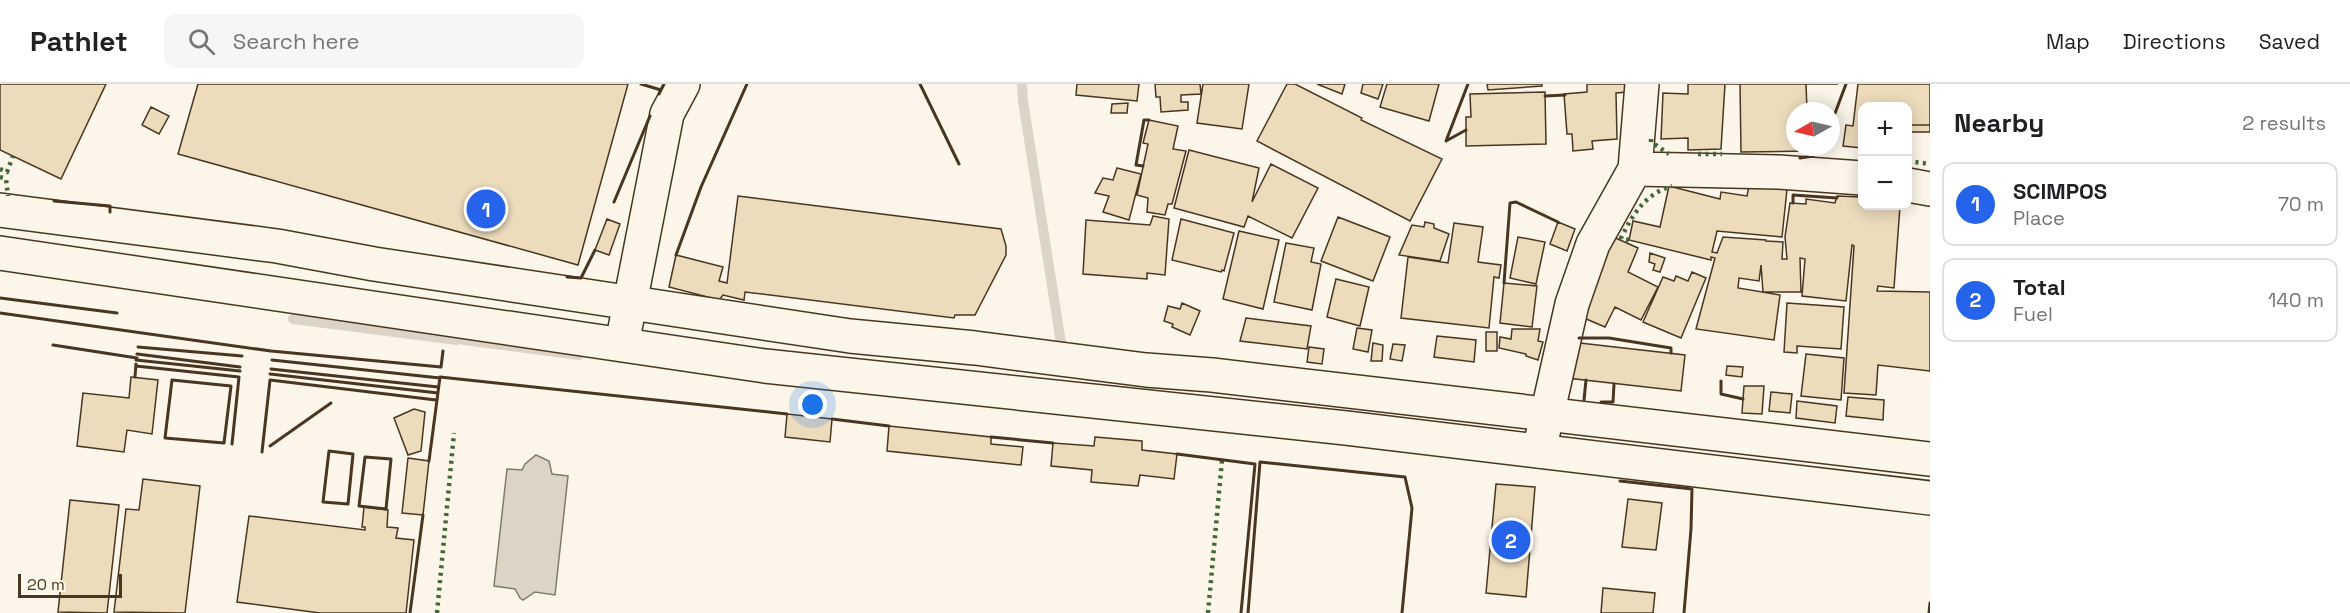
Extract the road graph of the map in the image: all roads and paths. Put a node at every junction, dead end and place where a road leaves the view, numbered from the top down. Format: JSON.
{"nodes":[{"id":1,"x":683,"y":84,"type":"edge"},
{"id":2,"x":1642,"y":84,"type":"edge"},
{"id":3,"x":1635,"y":169,"type":"junction"},
{"id":4,"x":1858,"y":178,"type":"edge"},
{"id":5,"x":1912,"y":186,"type":"edge"},
{"id":6,"x":1930,"y":189,"type":"edge"},
{"id":7,"x":0,"y":210,"type":"edge"},
{"id":8,"x":277,"y":246,"type":"junction"},
{"id":9,"x":0,"y":253,"type":"edge"},
{"id":10,"x":272,"y":294,"type":"junction"},
{"id":11,"x":631,"y":303,"type":"junction"},
{"id":12,"x":850,"y":336,"type":"junction"},
{"id":13,"x":622,"y":344,"type":"junction"},
{"id":14,"x":1146,"y":370,"type":"junction"},
{"id":15,"x":844,"y":374,"type":"junction"},
{"id":16,"x":1144,"y":406,"type":"junction"},
{"id":17,"x":1546,"y":415,"type":"junction"},
{"id":18,"x":1539,"y":451,"type":"junction"},
{"id":19,"x":1930,"y":459,"type":"edge"},
{"id":20,"x":1930,"y":498,"type":"edge"}],
"edges":[{"from":1,"to":11,"type":"main road"},
{"from":2,"to":3,"type":"main road"},
{"from":3,"to":4,"type":"main road"},
{"from":3,"to":17,"type":"main road"},
{"from":5,"to":6,"type":"main road"},
{"from":7,"to":8,"type":"main road"},
{"from":8,"to":10,"type":"main road"},
{"from":8,"to":11,"type":"main road"},
{"from":9,"to":10,"type":"main road"},
{"from":10,"to":13,"type":"main road"},
{"from":11,"to":12,"type":"main road"},
{"from":11,"to":13,"type":"main road"},
{"from":12,"to":14,"type":"main road"},
{"from":12,"to":15,"type":"main road"},
{"from":13,"to":15,"type":"main road"},
{"from":14,"to":16,"type":"main road"},
{"from":14,"to":17,"type":"main road"},
{"from":15,"to":16,"type":"main road"},
{"from":16,"to":18,"type":"main road"},
{"from":17,"to":18,"type":"main road"},
{"from":17,"to":19,"type":"main road"},
{"from":18,"to":20,"type":"main road"}]}
